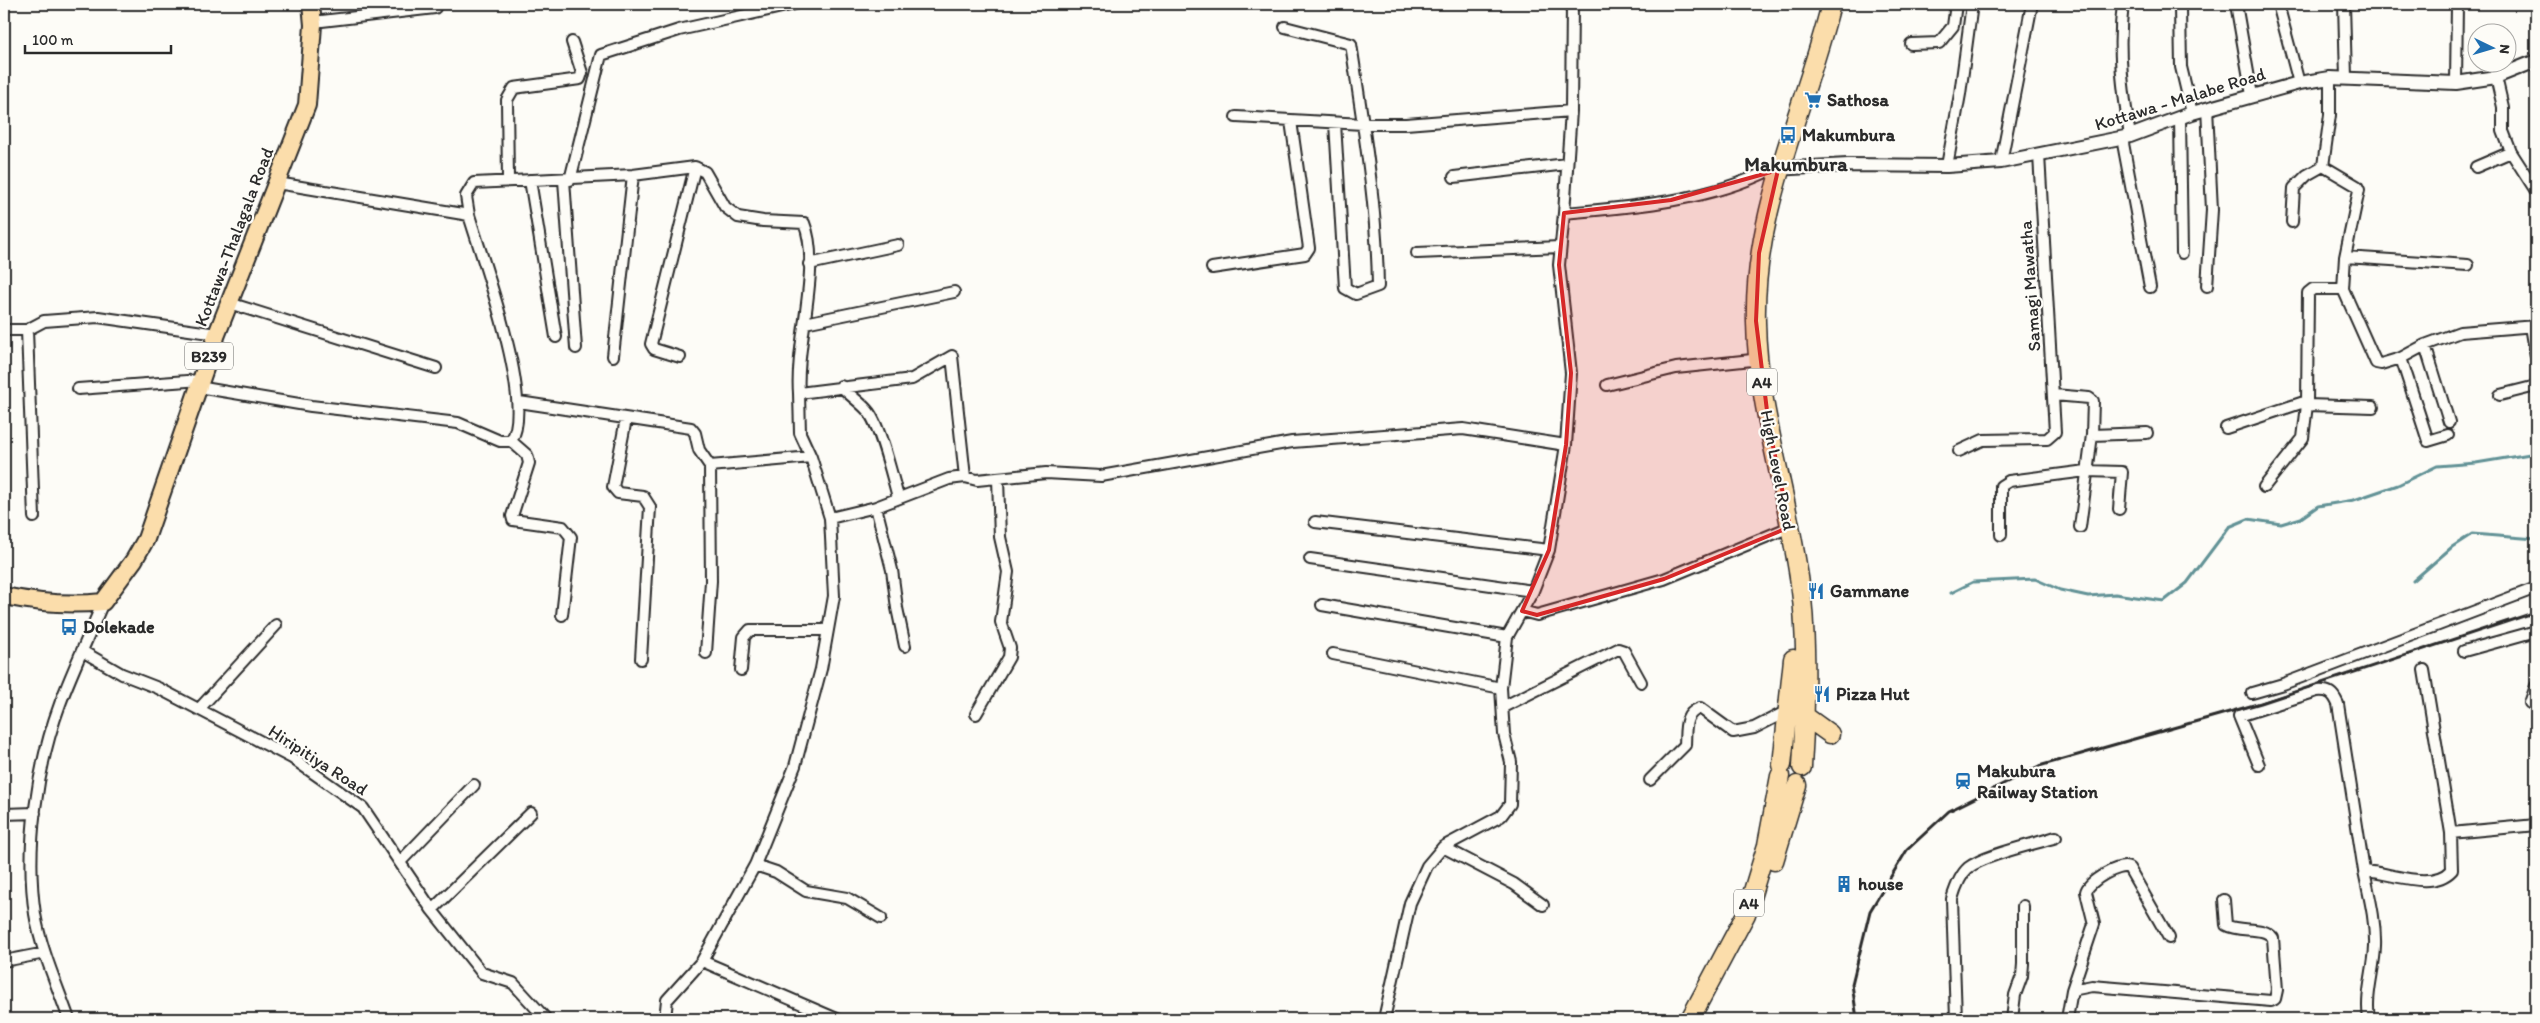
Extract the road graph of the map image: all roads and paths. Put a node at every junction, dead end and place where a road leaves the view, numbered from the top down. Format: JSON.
{"nodes":[{"id":1,"x":425,"y":4,"type":"edge"},
{"id":2,"x":795,"y":4,"type":"edge"},
{"id":3,"x":1572,"y":4,"type":"edge"},
{"id":4,"x":1825,"y":4,"type":"edge"},
{"id":5,"x":1831,"y":4,"type":"edge"},
{"id":6,"x":1956,"y":4,"type":"edge"},
{"id":7,"x":1972,"y":4,"type":"edge"},
{"id":8,"x":2032,"y":4,"type":"edge"},
{"id":9,"x":2122,"y":4,"type":"edge"},
{"id":10,"x":2236,"y":4,"type":"edge"},
{"id":11,"x":2278,"y":4,"type":"edge"},
{"id":12,"x":2344,"y":4,"type":"edge"},
{"id":13,"x":2457,"y":4,"type":"edge"},
{"id":14,"x":2180,"y":7,"type":"dead end"},
{"id":15,"x":435,"y":8,"type":"dead end"},
{"id":16,"x":312,"y":14,"type":"edge"},
{"id":17,"x":1285,"y":27,"type":"dead end"},
{"id":18,"x":572,"y":42,"type":"dead end"},
{"id":19,"x":1911,"y":44,"type":"dead end"},
{"id":20,"x":2536,"y":61,"type":"edge"},
{"id":21,"x":2496,"y":77,"type":"junction"},
{"id":22,"x":2330,"y":78,"type":"junction"},
{"id":23,"x":2346,"y":78,"type":"junction"},
{"id":24,"x":2299,"y":83,"type":"junction"},
{"id":25,"x":2456,"y":83,"type":"junction"},
{"id":26,"x":2252,"y":95,"type":"junction"},
{"id":27,"x":2207,"y":108,"type":"junction"},
{"id":28,"x":1571,"y":112,"type":"junction"},
{"id":29,"x":2192,"y":112,"type":"junction"},
{"id":30,"x":1236,"y":117,"type":"dead end"},
{"id":31,"x":2180,"y":118,"type":"junction"},
{"id":32,"x":1291,"y":121,"type":"junction"},
{"id":33,"x":1335,"y":123,"type":"junction"},
{"id":34,"x":1363,"y":124,"type":"junction"},
{"id":35,"x":2126,"y":137,"type":"junction"},
{"id":36,"x":2511,"y":152,"type":"junction"},
{"id":37,"x":2039,"y":155,"type":"junction"},
{"id":38,"x":2001,"y":162,"type":"junction"},
{"id":39,"x":1567,"y":164,"type":"junction"},
{"id":40,"x":1947,"y":166,"type":"junction"},
{"id":41,"x":2323,"y":166,"type":"junction"},
{"id":42,"x":695,"y":167,"type":"junction"},
{"id":43,"x":2476,"y":167,"type":"dead end"},
{"id":44,"x":1775,"y":170,"type":"junction"},
{"id":45,"x":633,"y":176,"type":"junction"},
{"id":46,"x":1454,"y":177,"type":"dead end"},
{"id":47,"x":508,"y":180,"type":"junction"},
{"id":48,"x":530,"y":180,"type":"junction"},
{"id":49,"x":567,"y":180,"type":"junction"},
{"id":50,"x":277,"y":183,"type":"junction"},
{"id":51,"x":2536,"y":191,"type":"edge"},
{"id":52,"x":1564,"y":213,"type":"junction"},
{"id":53,"x":469,"y":215,"type":"junction"},
{"id":54,"x":2292,"y":222,"type":"dead end"},
{"id":55,"x":898,"y":245,"type":"dead end"},
{"id":56,"x":1560,"y":247,"type":"junction"},
{"id":57,"x":1417,"y":253,"type":"dead end"},
{"id":58,"x":2182,"y":253,"type":"dead end"},
{"id":59,"x":2345,"y":257,"type":"junction"},
{"id":60,"x":809,"y":264,"type":"junction"},
{"id":61,"x":2468,"y":264,"type":"dead end"},
{"id":62,"x":1212,"y":268,"type":"dead end"},
{"id":63,"x":2207,"y":286,"type":"dead end"},
{"id":64,"x":2150,"y":287,"type":"dead end"},
{"id":65,"x":2343,"y":289,"type":"junction"},
{"id":66,"x":954,"y":292,"type":"dead end"},
{"id":67,"x":229,"y":304,"type":"junction"},
{"id":68,"x":805,"y":323,"type":"junction"},
{"id":69,"x":2534,"y":326,"type":"edge"},
{"id":70,"x":4,"y":330,"type":"edge"},
{"id":71,"x":27,"y":330,"type":"junction"},
{"id":72,"x":217,"y":334,"type":"junction"},
{"id":73,"x":556,"y":337,"type":"dead end"},
{"id":74,"x":2425,"y":345,"type":"junction"},
{"id":75,"x":576,"y":348,"type":"dead end"},
{"id":76,"x":613,"y":356,"type":"dead end"},
{"id":77,"x":2536,"y":356,"type":"edge"},
{"id":78,"x":680,"y":357,"type":"dead end"},
{"id":79,"x":2401,"y":358,"type":"junction"},
{"id":80,"x":1752,"y":360,"type":"junction"},
{"id":81,"x":436,"y":368,"type":"dead end"},
{"id":82,"x":199,"y":384,"type":"junction"},
{"id":83,"x":1608,"y":385,"type":"dead end"},
{"id":84,"x":841,"y":386,"type":"junction"},
{"id":85,"x":2536,"y":386,"type":"edge"},
{"id":86,"x":78,"y":390,"type":"dead end"},
{"id":87,"x":799,"y":392,"type":"junction"},
{"id":88,"x":2054,"y":395,"type":"junction"},
{"id":89,"x":2500,"y":396,"type":"dead end"},
{"id":90,"x":519,"y":402,"type":"junction"},
{"id":91,"x":2307,"y":403,"type":"junction"},
{"id":92,"x":2372,"y":407,"type":"dead end"},
{"id":93,"x":626,"y":419,"type":"junction"},
{"id":94,"x":2449,"y":422,"type":"dead end"},
{"id":95,"x":2226,"y":428,"type":"dead end"},
{"id":96,"x":2146,"y":433,"type":"dead end"},
{"id":97,"x":2092,"y":435,"type":"junction"},
{"id":98,"x":2448,"y":435,"type":"dead end"},
{"id":99,"x":511,"y":441,"type":"junction"},
{"id":100,"x":1566,"y":445,"type":"junction"},
{"id":101,"x":1959,"y":451,"type":"dead end"},
{"id":102,"x":810,"y":457,"type":"junction"},
{"id":103,"x":710,"y":466,"type":"junction"},
{"id":104,"x":2086,"y":471,"type":"junction"},
{"id":105,"x":965,"y":477,"type":"junction"},
{"id":106,"x":998,"y":479,"type":"junction"},
{"id":107,"x":2264,"y":487,"type":"dead end"},
{"id":108,"x":898,"y":497,"type":"junction"},
{"id":109,"x":876,"y":507,"type":"junction"},
{"id":110,"x":2119,"y":509,"type":"dead end"},
{"id":111,"x":34,"y":517,"type":"dead end"},
{"id":112,"x":830,"y":518,"type":"junction"},
{"id":113,"x":1315,"y":522,"type":"dead end"},
{"id":114,"x":2080,"y":527,"type":"dead end"},
{"id":115,"x":1786,"y":528,"type":"junction"},
{"id":116,"x":2001,"y":535,"type":"dead end"},
{"id":117,"x":1549,"y":550,"type":"junction"},
{"id":118,"x":1310,"y":559,"type":"dead end"},
{"id":119,"x":2536,"y":588,"type":"edge"},
{"id":120,"x":1533,"y":590,"type":"junction"},
{"id":121,"x":4,"y":596,"type":"edge"},
{"id":122,"x":103,"y":602,"type":"junction"},
{"id":123,"x":1322,"y":606,"type":"dead end"},
{"id":124,"x":1522,"y":611,"type":"junction"},
{"id":125,"x":562,"y":615,"type":"dead end"},
{"id":126,"x":276,"y":625,"type":"dead end"},
{"id":127,"x":827,"y":630,"type":"junction"},
{"id":128,"x":2536,"y":631,"type":"edge"},
{"id":129,"x":1507,"y":638,"type":"junction"},
{"id":130,"x":906,"y":646,"type":"dead end"},
{"id":131,"x":82,"y":651,"type":"junction"},
{"id":132,"x":2464,"y":651,"type":"dead end"},
{"id":133,"x":706,"y":653,"type":"dead end"},
{"id":134,"x":1333,"y":654,"type":"dead end"},
{"id":135,"x":640,"y":659,"type":"dead end"},
{"id":136,"x":741,"y":670,"type":"dead end"},
{"id":137,"x":2424,"y":670,"type":"dead end"},
{"id":138,"x":1641,"y":682,"type":"dead end"},
{"id":139,"x":2536,"y":686,"type":"edge"},
{"id":140,"x":1501,"y":688,"type":"junction"},
{"id":141,"x":2252,"y":694,"type":"dead end"},
{"id":142,"x":2530,"y":703,"type":"dead end"},
{"id":143,"x":1503,"y":707,"type":"junction"},
{"id":144,"x":199,"y":709,"type":"junction"},
{"id":145,"x":1797,"y":713,"type":"junction"},
{"id":146,"x":976,"y":714,"type":"dead end"},
{"id":147,"x":1830,"y":734,"type":"dead end"},
{"id":148,"x":2259,"y":765,"type":"dead end"},
{"id":149,"x":1802,"y":767,"type":"junction"},
{"id":150,"x":1781,"y":770,"type":"junction"},
{"id":151,"x":1650,"y":780,"type":"dead end"},
{"id":152,"x":474,"y":785,"type":"dead end"},
{"id":153,"x":1797,"y":785,"type":"junction"},
{"id":154,"x":35,"y":813,"type":"junction"},
{"id":155,"x":531,"y":813,"type":"dead end"},
{"id":156,"x":4,"y":814,"type":"edge"},
{"id":157,"x":2536,"y":825,"type":"edge"},
{"id":158,"x":2451,"y":833,"type":"junction"},
{"id":159,"x":2056,"y":837,"type":"dead end"},
{"id":160,"x":1443,"y":847,"type":"junction"},
{"id":161,"x":400,"y":862,"type":"junction"},
{"id":162,"x":755,"y":865,"type":"junction"},
{"id":163,"x":2364,"y":871,"type":"junction"},
{"id":164,"x":2224,"y":900,"type":"dead end"},
{"id":165,"x":1543,"y":905,"type":"dead end"},
{"id":166,"x":2023,"y":906,"type":"dead end"},
{"id":167,"x":432,"y":910,"type":"junction"},
{"id":168,"x":881,"y":918,"type":"dead end"},
{"id":169,"x":2169,"y":938,"type":"dead end"},
{"id":170,"x":45,"y":953,"type":"junction"},
{"id":171,"x":4,"y":961,"type":"edge"},
{"id":172,"x":702,"y":961,"type":"junction"},
{"id":173,"x":2072,"y":990,"type":"junction"},
{"id":174,"x":69,"y":1019,"type":"edge"},
{"id":175,"x":546,"y":1019,"type":"edge"},
{"id":176,"x":665,"y":1019,"type":"edge"},
{"id":177,"x":837,"y":1019,"type":"edge"},
{"id":178,"x":1384,"y":1019,"type":"edge"},
{"id":179,"x":1690,"y":1019,"type":"edge"},
{"id":180,"x":1701,"y":1019,"type":"edge"},
{"id":181,"x":1956,"y":1019,"type":"edge"},
{"id":182,"x":2012,"y":1019,"type":"edge"},
{"id":183,"x":2067,"y":1019,"type":"edge"},
{"id":184,"x":2369,"y":1019,"type":"edge"}],
"edges":[{"from":1,"to":16,"type":"street"},
{"from":2,"to":49,"type":"street"},
{"from":3,"to":28,"type":"street"},
{"from":4,"to":44,"type":"highway","name":"High Level Road","number":"A4"},
{"from":5,"to":44,"type":"highway","name":"High Level Road","number":"A4"},
{"from":6,"to":19,"type":"street"},
{"from":7,"to":40,"type":"street"},
{"from":8,"to":38,"type":"street"},
{"from":9,"to":35,"type":"street"},
{"from":10,"to":26,"type":"street"},
{"from":11,"to":24,"type":"street"},
{"from":12,"to":23,"type":"street"},
{"from":13,"to":25,"type":"street"},
{"from":14,"to":29,"type":"street"},
{"from":15,"to":16,"type":"street"},
{"from":16,"to":50,"type":"main road","name":"Kottawa-Thalagala Road","number":"B239"},
{"from":17,"to":34,"type":"street"},
{"from":18,"to":47,"type":"street"},
{"from":20,"to":21,"type":"street","name":"Kottawa - Malabe Road"},
{"from":21,"to":25,"type":"street","name":"Kottawa - Malabe Road"},
{"from":21,"to":36,"type":"street"},
{"from":22,"to":23,"type":"street","name":"Kottawa - Malabe Road"},
{"from":22,"to":24,"type":"street","name":"Kottawa - Malabe Road"},
{"from":22,"to":41,"type":"street"},
{"from":23,"to":25,"type":"street","name":"Kottawa - Malabe Road"},
{"from":24,"to":26,"type":"street","name":"Kottawa - Malabe Road"},
{"from":26,"to":27,"type":"street","name":"Kottawa - Malabe Road"},
{"from":27,"to":29,"type":"street","name":"Kottawa - Malabe Road"},
{"from":27,"to":63,"type":"street"},
{"from":28,"to":34,"type":"street"},
{"from":28,"to":39,"type":"street"},
{"from":29,"to":31,"type":"street","name":"Kottawa - Malabe Road"},
{"from":30,"to":32,"type":"street"},
{"from":31,"to":35,"type":"street","name":"Kottawa - Malabe Road"},
{"from":31,"to":58,"type":"street"},
{"from":32,"to":33,"type":"street"},
{"from":32,"to":62,"type":"street"},
{"from":33,"to":34,"type":"street"},
{"from":33,"to":34,"type":"street"},
{"from":35,"to":37,"type":"street","name":"Kottawa - Malabe Road"},
{"from":35,"to":64,"type":"street"},
{"from":36,"to":43,"type":"street"},
{"from":36,"to":51,"type":"street"},
{"from":37,"to":38,"type":"street","name":"Kottawa - Malabe Road"},
{"from":37,"to":88,"type":"street","name":"Samagi Mawatha"},
{"from":38,"to":40,"type":"street","name":"Kottawa - Malabe Road"},
{"from":39,"to":46,"type":"street"},
{"from":39,"to":52,"type":"street"},
{"from":40,"to":44,"type":"street","name":"Kottawa - Malabe Road"},
{"from":41,"to":54,"type":"street"},
{"from":41,"to":59,"type":"street"},
{"from":42,"to":45,"type":"street"},
{"from":42,"to":60,"type":"street"},
{"from":42,"to":78,"type":"street"},
{"from":44,"to":52,"type":"street"},
{"from":44,"to":80,"type":"highway","name":"High Level Road","number":"A4"},
{"from":44,"to":115,"type":"highway","name":"High Level Road","number":"A4"},
{"from":45,"to":49,"type":"street"},
{"from":45,"to":76,"type":"street"},
{"from":47,"to":48,"type":"street"},
{"from":47,"to":53,"type":"street"},
{"from":48,"to":49,"type":"street"},
{"from":48,"to":73,"type":"street"},
{"from":49,"to":75,"type":"street"},
{"from":50,"to":53,"type":"street"},
{"from":50,"to":67,"type":"main road","name":"Kottawa-Thalagala Road","number":"B239"},
{"from":52,"to":56,"type":"street"},
{"from":53,"to":90,"type":"street"},
{"from":55,"to":60,"type":"street"},
{"from":56,"to":57,"type":"street"},
{"from":56,"to":100,"type":"street"},
{"from":59,"to":61,"type":"street"},
{"from":59,"to":65,"type":"street"},
{"from":60,"to":68,"type":"street"},
{"from":65,"to":79,"type":"street"},
{"from":65,"to":91,"type":"street"},
{"from":66,"to":68,"type":"street"},
{"from":67,"to":72,"type":"main road","name":"Kottawa-Thalagala Road","number":"B239"},
{"from":67,"to":81,"type":"street"},
{"from":68,"to":87,"type":"street"},
{"from":69,"to":74,"type":"street"},
{"from":69,"to":77,"type":"street"},
{"from":70,"to":71,"type":"street"},
{"from":71,"to":72,"type":"street"},
{"from":71,"to":111,"type":"street"},
{"from":72,"to":82,"type":"main road","name":"Kottawa-Thalagala Road","number":"B239"},
{"from":74,"to":79,"type":"street"},
{"from":74,"to":94,"type":"street"},
{"from":79,"to":98,"type":"street"},
{"from":80,"to":83,"type":"street"},
{"from":80,"to":115,"type":"highway","name":"High Level Road","number":"A4"},
{"from":82,"to":86,"type":"street"},
{"from":82,"to":99,"type":"street"},
{"from":82,"to":122,"type":"main road","name":"Kottawa-Thalagala Road","number":"B239"},
{"from":84,"to":87,"type":"street"},
{"from":84,"to":105,"type":"street"},
{"from":84,"to":108,"type":"street"},
{"from":85,"to":89,"type":"street"},
{"from":87,"to":102,"type":"street"},
{"from":88,"to":97,"type":"street"},
{"from":88,"to":101,"type":"street","name":"Samagi Mawatha"},
{"from":90,"to":93,"type":"street"},
{"from":90,"to":99,"type":"street"},
{"from":91,"to":92,"type":"street"},
{"from":91,"to":95,"type":"street"},
{"from":91,"to":107,"type":"street"},
{"from":93,"to":103,"type":"street"},
{"from":93,"to":135,"type":"street"},
{"from":96,"to":97,"type":"street"},
{"from":97,"to":104,"type":"street"},
{"from":99,"to":125,"type":"street"},
{"from":100,"to":106,"type":"street"},
{"from":100,"to":117,"type":"street"},
{"from":102,"to":103,"type":"street"},
{"from":102,"to":112,"type":"street"},
{"from":103,"to":133,"type":"street"},
{"from":104,"to":110,"type":"street"},
{"from":104,"to":114,"type":"street"},
{"from":104,"to":116,"type":"street"},
{"from":105,"to":106,"type":"street"},
{"from":105,"to":108,"type":"street"},
{"from":106,"to":146,"type":"street"},
{"from":108,"to":109,"type":"street"},
{"from":109,"to":112,"type":"street"},
{"from":109,"to":130,"type":"street"},
{"from":112,"to":127,"type":"street"},
{"from":113,"to":117,"type":"street"},
{"from":115,"to":124,"type":"street"},
{"from":115,"to":145,"type":"highway","name":"High Level Road","number":"A4"},
{"from":117,"to":120,"type":"street"},
{"from":118,"to":120,"type":"street"},
{"from":119,"to":141,"type":"street"},
{"from":120,"to":124,"type":"street"},
{"from":121,"to":122,"type":"main road"},
{"from":122,"to":131,"type":"street"},
{"from":123,"to":129,"type":"street"},
{"from":124,"to":129,"type":"street"},
{"from":126,"to":144,"type":"street"},
{"from":127,"to":136,"type":"street"},
{"from":127,"to":162,"type":"street"},
{"from":128,"to":132,"type":"street"},
{"from":129,"to":140,"type":"street"},
{"from":131,"to":144,"type":"street","name":"Hiripitiya Road"},
{"from":131,"to":154,"type":"street"},
{"from":134,"to":140,"type":"street"},
{"from":137,"to":158,"type":"street"},
{"from":138,"to":143,"type":"street"},
{"from":139,"to":142,"type":"street"},
{"from":140,"to":143,"type":"street"},
{"from":143,"to":160,"type":"street"},
{"from":144,"to":161,"type":"street","name":"Hiripitiya Road"},
{"from":145,"to":147,"type":"highway"},
{"from":145,"to":149,"type":"highway","name":"High Level Road","number":"A4"},
{"from":145,"to":150,"type":"highway","name":"High Level Road","number":"A4"},
{"from":145,"to":151,"type":"street"},
{"from":148,"to":163,"type":"street"},
{"from":149,"to":150,"type":"highway"},
{"from":149,"to":153,"type":"highway"},
{"from":150,"to":153,"type":"highway"},
{"from":150,"to":179,"type":"highway","name":"High Level Road","number":"A4"},
{"from":152,"to":161,"type":"street"},
{"from":153,"to":180,"type":"highway","number":"A4"},
{"from":154,"to":156,"type":"street"},
{"from":154,"to":170,"type":"street"},
{"from":155,"to":167,"type":"street"},
{"from":157,"to":158,"type":"street"},
{"from":158,"to":163,"type":"street"},
{"from":159,"to":181,"type":"street"},
{"from":160,"to":165,"type":"street"},
{"from":160,"to":178,"type":"street"},
{"from":161,"to":167,"type":"street","name":"Hiripitiya Road"},
{"from":162,"to":168,"type":"street"},
{"from":162,"to":172,"type":"street"},
{"from":163,"to":184,"type":"street"},
{"from":164,"to":173,"type":"street"},
{"from":166,"to":182,"type":"street"},
{"from":167,"to":175,"type":"street","name":"Hiripitiya Road"},
{"from":169,"to":173,"type":"street"},
{"from":170,"to":171,"type":"street"},
{"from":170,"to":174,"type":"street"},
{"from":172,"to":176,"type":"street"},
{"from":172,"to":177,"type":"street"},
{"from":173,"to":183,"type":"street"}]}
